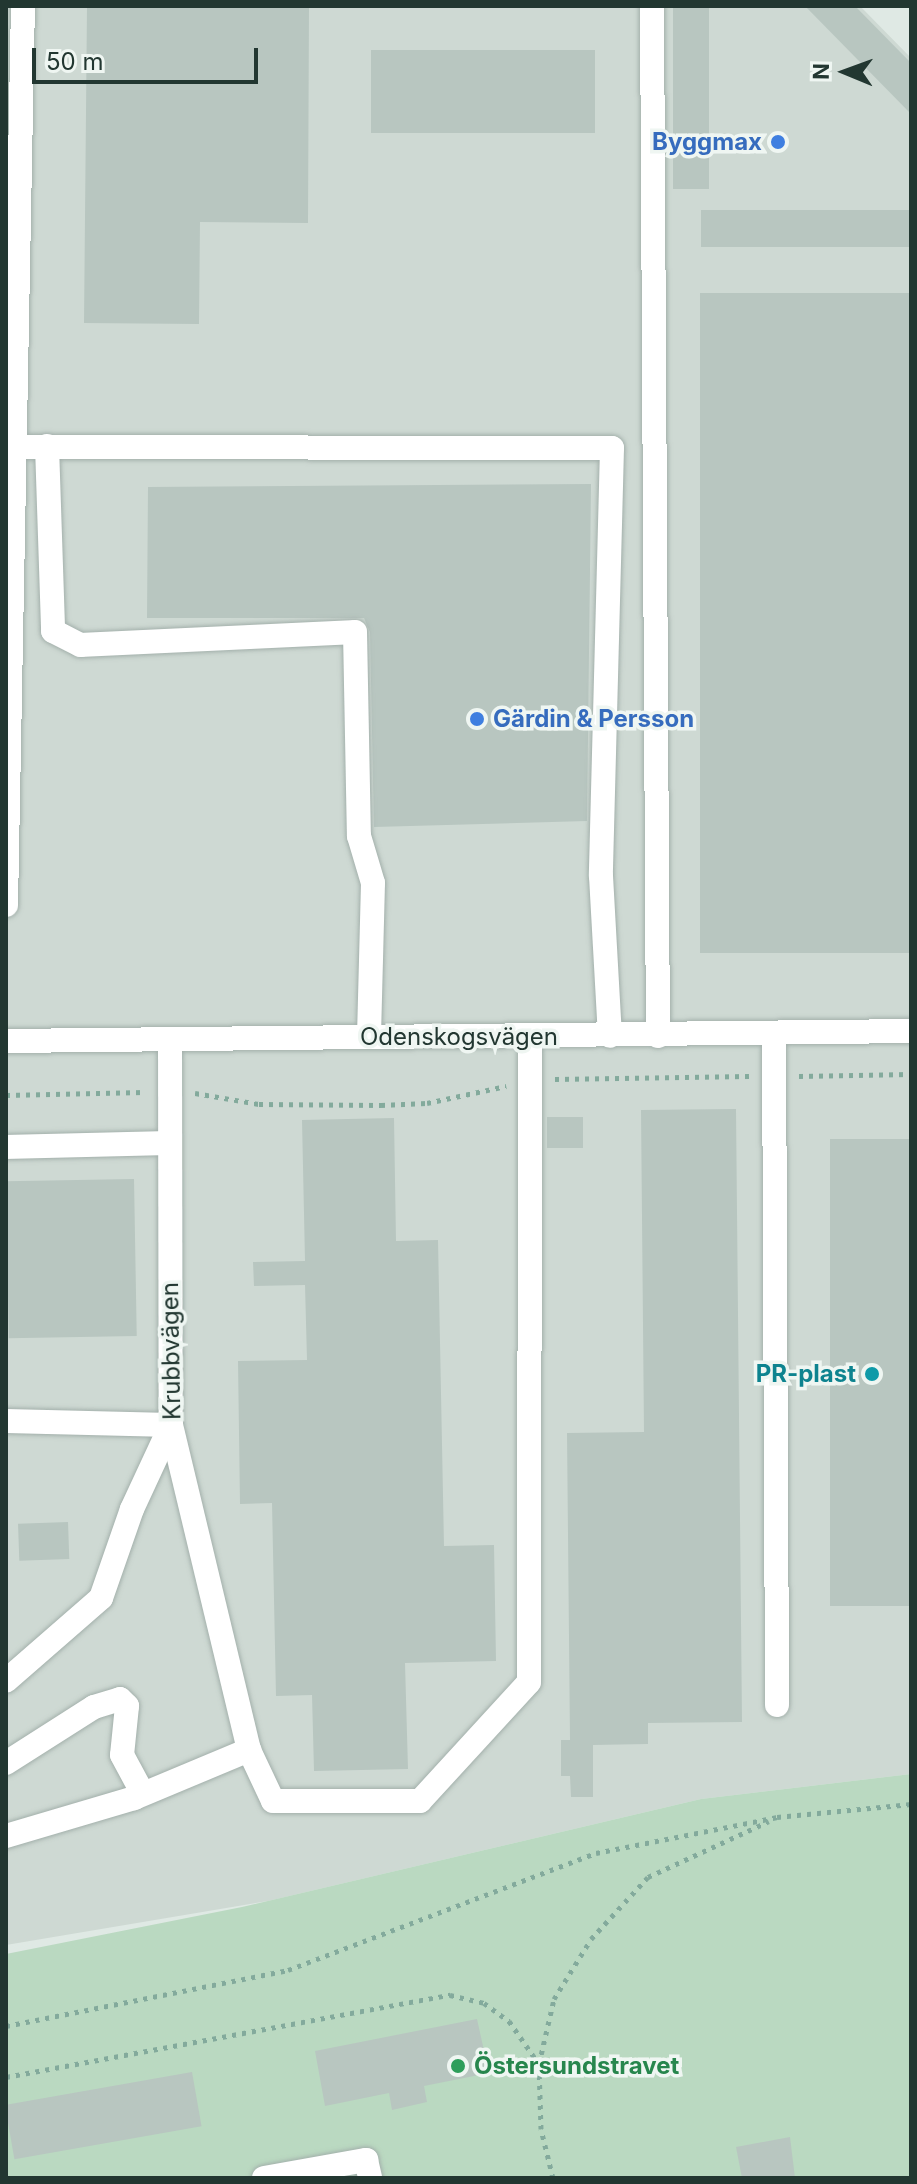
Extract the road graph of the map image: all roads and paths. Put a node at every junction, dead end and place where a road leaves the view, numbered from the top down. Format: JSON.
{"nodes":[{"id":1,"x":23,"y":6,"type":"edge"},
{"id":2,"x":652,"y":6,"type":"edge"},
{"id":3,"x":12,"y":268,"type":"edge"},
{"id":4,"x":47,"y":446,"type":"junction"},
{"id":5,"x":15,"y":447,"type":"junction"},
{"id":6,"x":6,"y":905,"type":"edge"},
{"id":7,"x":911,"y":1031,"type":"edge"},
{"id":8,"x":774,"y":1033,"type":"junction"},
{"id":9,"x":610,"y":1036,"type":"junction"},
{"id":10,"x":658,"y":1036,"type":"junction"},
{"id":11,"x":369,"y":1037,"type":"junction"},
{"id":12,"x":530,"y":1037,"type":"junction"},
{"id":13,"x":170,"y":1040,"type":"junction"},
{"id":14,"x":6,"y":1041,"type":"edge"},
{"id":15,"x":911,"y":1074,"type":"edge"},
{"id":16,"x":774,"y":1076,"type":"junction"},
{"id":17,"x":531,"y":1081,"type":"junction"},
{"id":18,"x":168,"y":1092,"type":"junction"},
{"id":19,"x":6,"y":1095,"type":"edge"},
{"id":20,"x":167,"y":1143,"type":"junction"},
{"id":21,"x":6,"y":1147,"type":"edge"},
{"id":22,"x":6,"y":1421,"type":"edge"},
{"id":23,"x":171,"y":1425,"type":"junction"},
{"id":24,"x":6,"y":1681,"type":"edge"},
{"id":25,"x":777,"y":1705,"type":"dead end"},
{"id":26,"x":249,"y":1750,"type":"junction"},
{"id":27,"x":6,"y":1763,"type":"edge"},
{"id":28,"x":143,"y":1794,"type":"junction"},
{"id":29,"x":911,"y":1804,"type":"edge"},
{"id":30,"x":777,"y":1817,"type":"junction"},
{"id":31,"x":6,"y":1836,"type":"edge"},
{"id":32,"x":6,"y":2026,"type":"edge"},
{"id":33,"x":539,"y":2064,"type":"junction"},
{"id":34,"x":6,"y":2077,"type":"edge"},
{"id":35,"x":264,"y":2178,"type":"edge"},
{"id":36,"x":370,"y":2178,"type":"edge"},
{"id":37,"x":553,"y":2178,"type":"edge"}],
"edges":[{"from":1,"to":3,"type":"street"},
{"from":2,"to":10,"type":"street"},
{"from":3,"to":5,"type":"street"},
{"from":4,"to":5,"type":"street"},
{"from":4,"to":9,"type":"street"},
{"from":4,"to":11,"type":"street"},
{"from":5,"to":6,"type":"street"},
{"from":7,"to":8,"type":"street","name":"Odenskogsvägen"},
{"from":8,"to":10,"type":"street","name":"Odenskogsvägen"},
{"from":8,"to":16,"type":"street"},
{"from":9,"to":10,"type":"street","name":"Odenskogsvägen"},
{"from":9,"to":12,"type":"street","name":"Odenskogsvägen"},
{"from":11,"to":12,"type":"street","name":"Odenskogsvägen"},
{"from":11,"to":13,"type":"street","name":"Odenskogsvägen"},
{"from":12,"to":17,"type":"street"},
{"from":13,"to":14,"type":"street","name":"Odenskogsvägen"},
{"from":13,"to":18,"type":"street","name":"Krubbvägen"},
{"from":15,"to":16,"type":"path"},
{"from":16,"to":17,"type":"path"},
{"from":16,"to":25,"type":"street"},
{"from":17,"to":18,"type":"path"},
{"from":17,"to":26,"type":"street","name":"Krubbvägen"},
{"from":18,"to":19,"type":"path"},
{"from":18,"to":20,"type":"street","name":"Krubbvägen"},
{"from":20,"to":21,"type":"street"},
{"from":20,"to":23,"type":"street","name":"Krubbvägen"},
{"from":22,"to":23,"type":"street"},
{"from":23,"to":24,"type":"street"},
{"from":23,"to":26,"type":"street","name":"Krubbvägen"},
{"from":26,"to":28,"type":"street"},
{"from":27,"to":28,"type":"street"},
{"from":28,"to":31,"type":"street"},
{"from":29,"to":30,"type":"path"},
{"from":30,"to":32,"type":"path"},
{"from":30,"to":33,"type":"path"},
{"from":33,"to":34,"type":"path"},
{"from":33,"to":37,"type":"path"},
{"from":35,"to":36,"type":"street"}]}
